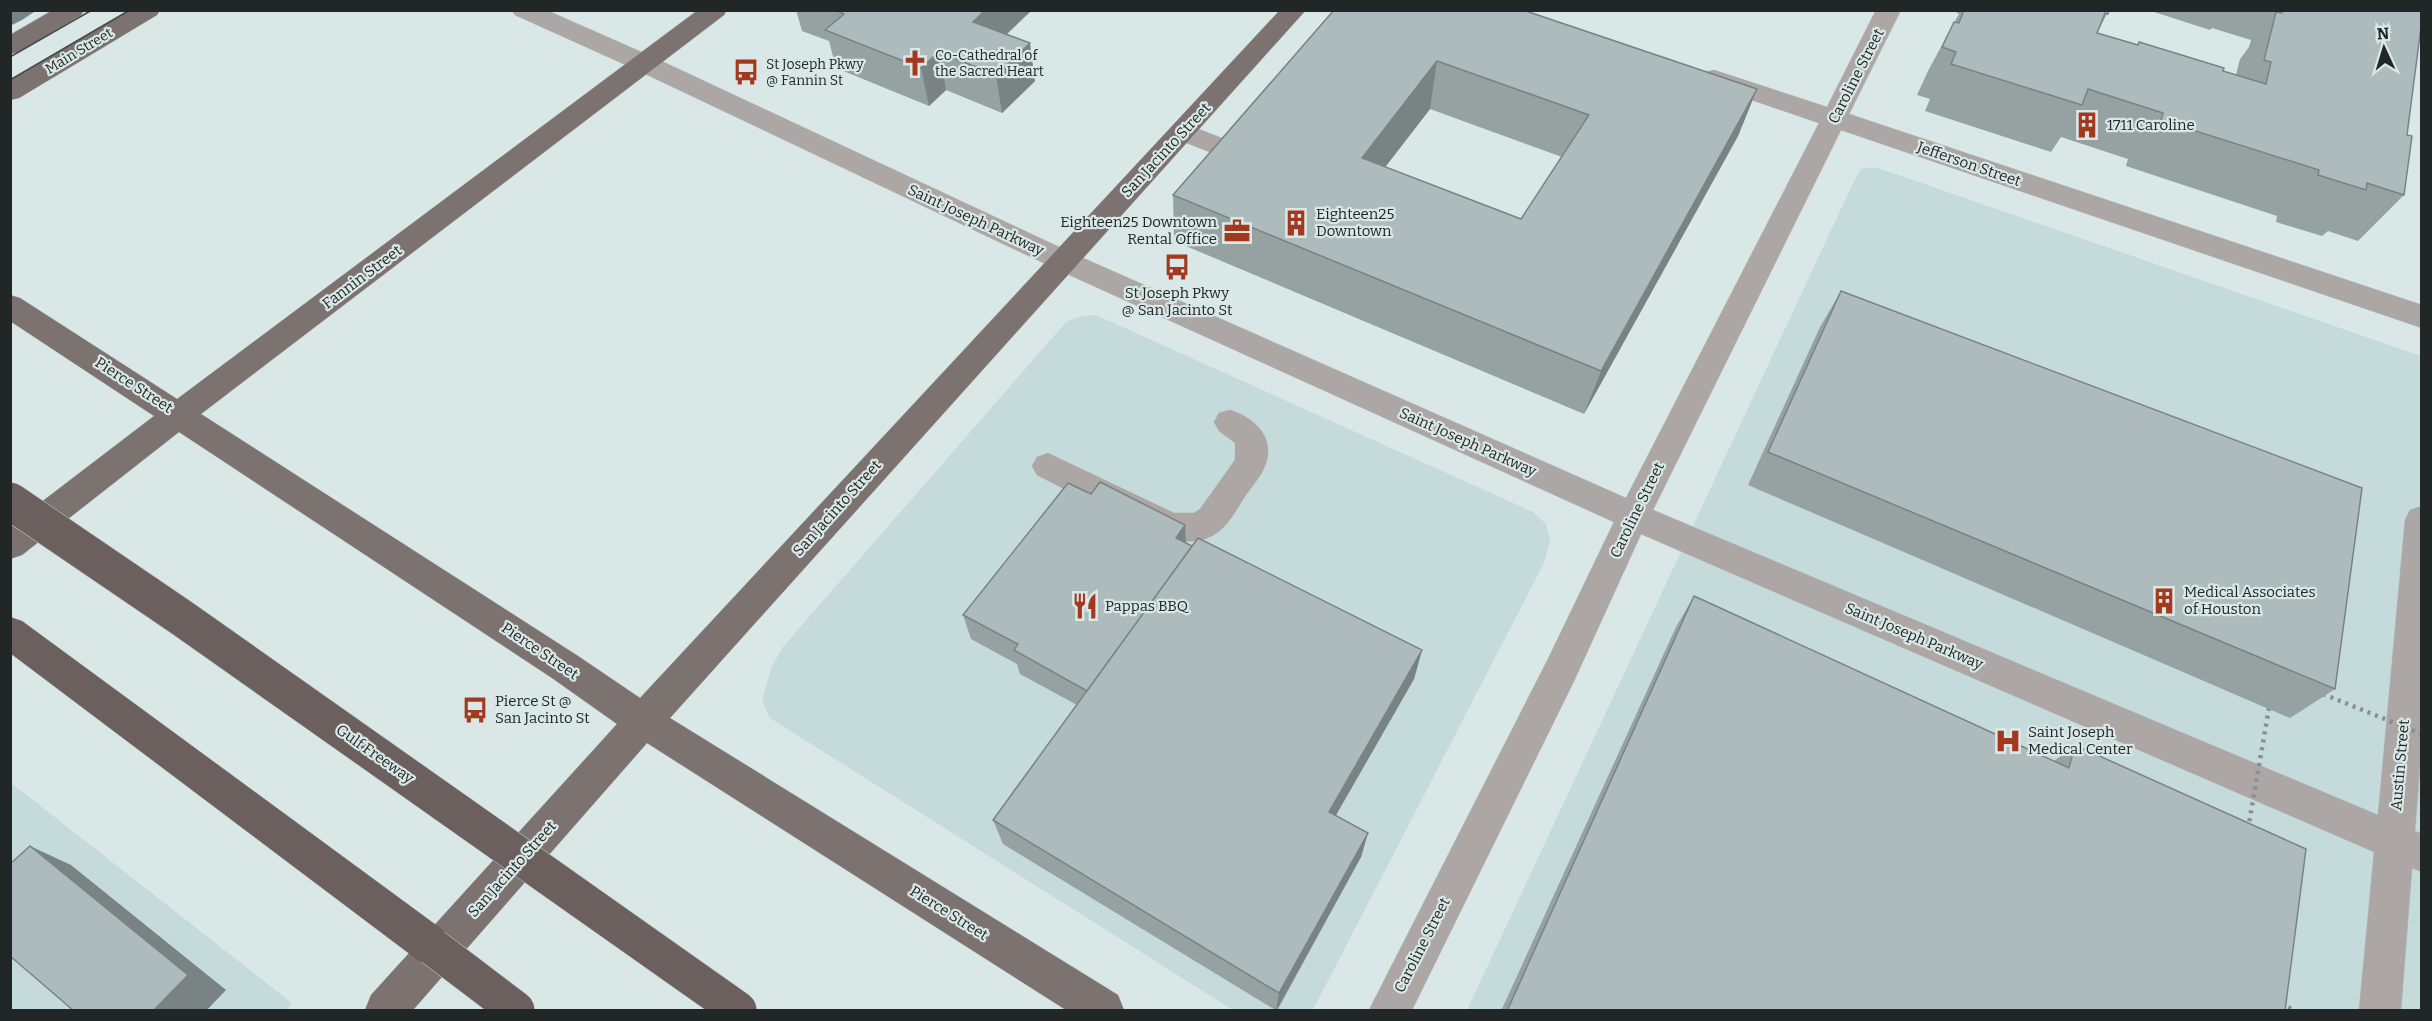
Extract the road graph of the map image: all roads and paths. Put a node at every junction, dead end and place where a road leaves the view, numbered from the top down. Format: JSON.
{"nodes":[{"id":1,"x":72,"y":10,"type":"edge"},
{"id":2,"x":148,"y":10,"type":"edge"},
{"id":3,"x":524,"y":10,"type":"edge"},
{"id":4,"x":715,"y":10,"type":"edge"},
{"id":5,"x":1294,"y":10,"type":"edge"},
{"id":6,"x":1889,"y":10,"type":"edge"},
{"id":7,"x":10,"y":46,"type":"edge"},
{"id":8,"x":646,"y":64,"type":"junction"},
{"id":9,"x":1686,"y":68,"type":"edge"},
{"id":10,"x":10,"y":92,"type":"edge"},
{"id":11,"x":1835,"y":119,"type":"junction"},
{"id":12,"x":1183,"y":132,"type":"junction"},
{"id":13,"x":1245,"y":157,"type":"edge"},
{"id":14,"x":1064,"y":261,"type":"junction"},
{"id":15,"x":10,"y":306,"type":"edge"},
{"id":16,"x":2421,"y":317,"type":"edge"},
{"id":17,"x":179,"y":414,"type":"junction"},
{"id":18,"x":1230,"y":422,"type":"dead end"},
{"id":19,"x":1048,"y":466,"type":"dead end"},
{"id":20,"x":10,"y":501,"type":"edge"},
{"id":21,"x":1633,"y":516,"type":"junction"},
{"id":22,"x":2421,"y":520,"type":"edge"},
{"id":23,"x":10,"y":545,"type":"edge"},
{"id":24,"x":10,"y":632,"type":"edge"},
{"id":25,"x":2316,"y":691,"type":"edge"},
{"id":26,"x":2269,"y":708,"type":"dead end"},
{"id":27,"x":643,"y":721,"type":"junction"},
{"id":28,"x":2421,"y":734,"type":"edge"},
{"id":29,"x":2248,"y":830,"type":"edge"},
{"id":30,"x":2408,"y":847,"type":"edge"},
{"id":31,"x":2273,"y":1000,"type":"edge"},
{"id":32,"x":386,"y":1011,"type":"edge"},
{"id":33,"x":516,"y":1011,"type":"edge"},
{"id":34,"x":738,"y":1011,"type":"edge"},
{"id":35,"x":1103,"y":1011,"type":"edge"},
{"id":36,"x":1390,"y":1011,"type":"edge"},
{"id":37,"x":2294,"y":1011,"type":"edge"},
{"id":38,"x":2379,"y":1011,"type":"edge"}],
"edges":[{"from":1,"to":7,"type":"main road"},
{"from":2,"to":10,"type":"main road","name":"Main Street"},
{"from":3,"to":8,"type":"street","name":"Saint Joseph Parkway"},
{"from":4,"to":8,"type":"main road","name":"Fannin Street"},
{"from":5,"to":12,"type":"main road","name":"San Jacinto Street"},
{"from":6,"to":11,"type":"street","name":"Caroline Street"},
{"from":8,"to":14,"type":"street","name":"Saint Joseph Parkway"},
{"from":8,"to":17,"type":"main road","name":"Fannin Street"},
{"from":9,"to":11,"type":"street","name":"Jefferson Street"},
{"from":11,"to":16,"type":"street","name":"Jefferson Street"},
{"from":11,"to":21,"type":"street","name":"Caroline Street"},
{"from":12,"to":13,"type":"street"},
{"from":12,"to":14,"type":"main road","name":"San Jacinto Street"},
{"from":14,"to":21,"type":"street","name":"Saint Joseph Parkway"},
{"from":14,"to":27,"type":"main road","name":"San Jacinto Street"},
{"from":15,"to":17,"type":"main road","name":"Pierce Street"},
{"from":17,"to":23,"type":"main road","name":"Fannin Street"},
{"from":17,"to":27,"type":"main road","name":"Pierce Street"},
{"from":18,"to":19,"type":"street"},
{"from":20,"to":34,"type":"highway","name":"Gulf Freeway","bridge":true},
{"from":21,"to":30,"type":"street","name":"Saint Joseph Parkway"},
{"from":21,"to":36,"type":"street","name":"Caroline Street"},
{"from":22,"to":30,"type":"street","name":"Austin Street"},
{"from":24,"to":33,"type":"highway","bridge":true},
{"from":25,"to":28,"type":"path","bridge":true},
{"from":26,"to":29,"type":"path","bridge":true},
{"from":27,"to":32,"type":"main road","name":"San Jacinto Street"},
{"from":27,"to":35,"type":"main road","name":"Pierce Street"},
{"from":30,"to":38,"type":"street","name":"Austin Street"},
{"from":31,"to":37,"type":"path"}]}
